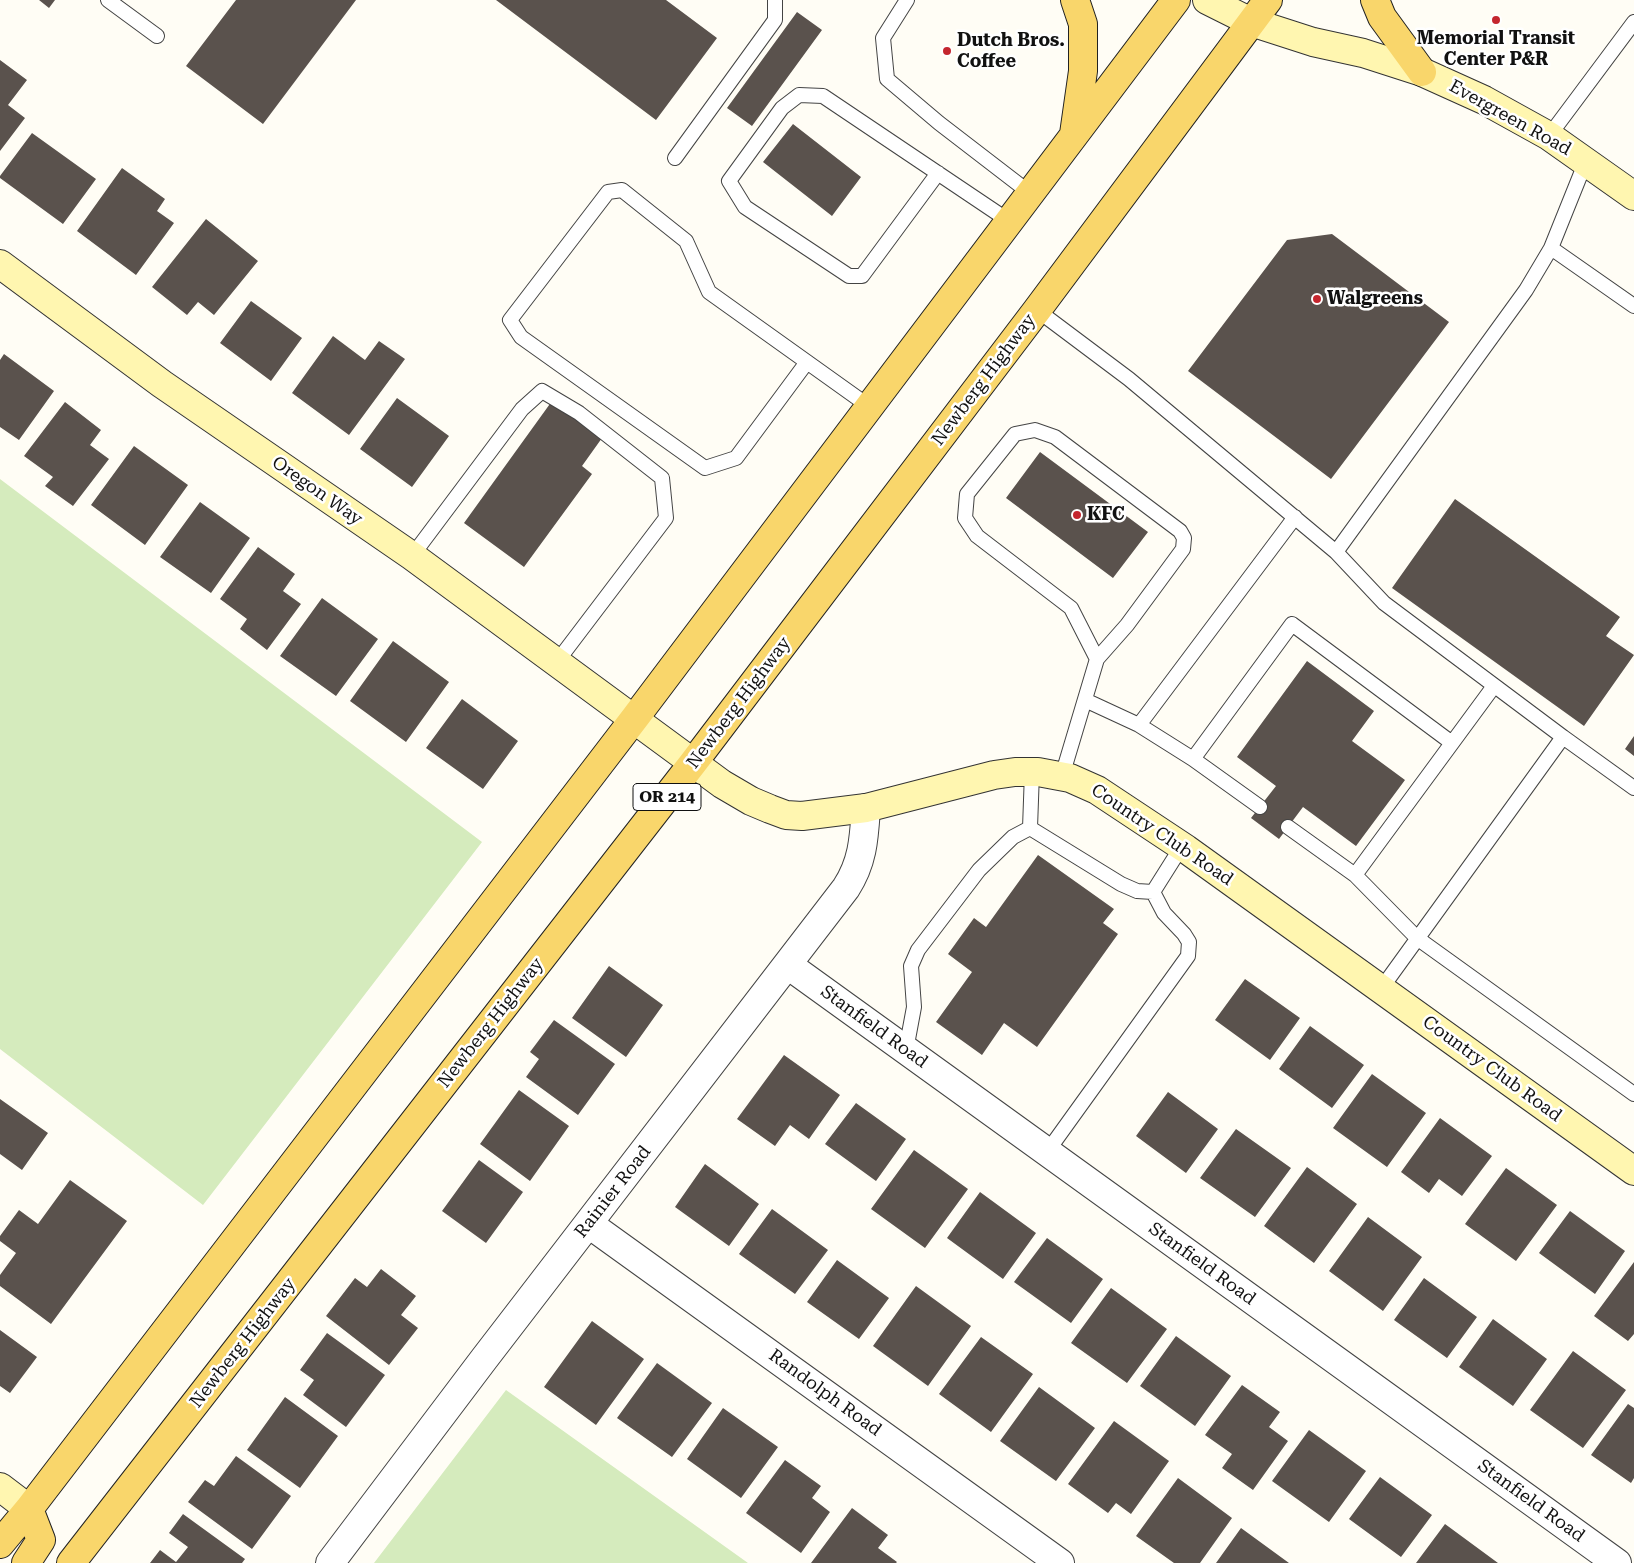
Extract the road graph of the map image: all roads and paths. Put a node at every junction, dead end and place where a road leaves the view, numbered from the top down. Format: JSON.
{"nodes":[{"id":1,"x":108,"y":0,"type":"edge"},
{"id":2,"x":775,"y":0,"type":"edge"},
{"id":3,"x":907,"y":0,"type":"edge"},
{"id":4,"x":1075,"y":0,"type":"edge"},
{"id":5,"x":1176,"y":0,"type":"edge"},
{"id":6,"x":1207,"y":0,"type":"edge"},
{"id":7,"x":1268,"y":0,"type":"edge"},
{"id":8,"x":1375,"y":0,"type":"edge"},
{"id":9,"x":1252,"y":22,"type":"junction"},
{"id":10,"x":1634,"y":22,"type":"edge"},
{"id":11,"x":157,"y":36,"type":"dead end"},
{"id":12,"x":1422,"y":72,"type":"junction"},
{"id":13,"x":1074,"y":136,"type":"junction"},
{"id":14,"x":1550,"y":136,"type":"junction"},
{"id":15,"x":675,"y":158,"type":"dead end"},
{"id":16,"x":1586,"y":162,"type":"junction"},
{"id":17,"x":938,"y":173,"type":"junction"},
{"id":18,"x":1030,"y":193,"type":"junction"},
{"id":19,"x":1634,"y":196,"type":"edge"},
{"id":20,"x":1009,"y":221,"type":"junction"},
{"id":21,"x":1551,"y":248,"type":"junction"},
{"id":22,"x":0,"y":264,"type":"edge"},
{"id":23,"x":1634,"y":306,"type":"edge"},
{"id":24,"x":1037,"y":310,"type":"junction"},
{"id":25,"x":807,"y":362,"type":"junction"},
{"id":26,"x":870,"y":407,"type":"junction"},
{"id":27,"x":1295,"y":517,"type":"junction"},
{"id":28,"x":1336,"y":552,"type":"junction"},
{"id":29,"x":412,"y":556,"type":"junction"},
{"id":30,"x":1097,"y":659,"type":"junction"},
{"id":31,"x":556,"y":663,"type":"junction"},
{"id":32,"x":1494,"y":686,"type":"junction"},
{"id":33,"x":1085,"y":700,"type":"junction"},
{"id":34,"x":634,"y":719,"type":"junction"},
{"id":35,"x":1139,"y":725,"type":"junction"},
{"id":36,"x":1563,"y":737,"type":"junction"},
{"id":37,"x":1452,"y":743,"type":"junction"},
{"id":38,"x":1193,"y":758,"type":"junction"},
{"id":39,"x":693,"y":763,"type":"junction"},
{"id":40,"x":1032,"y":772,"type":"junction"},
{"id":41,"x":1062,"y":776,"type":"junction"},
{"id":42,"x":1634,"y":788,"type":"edge"},
{"id":43,"x":1260,"y":807,"type":"dead end"},
{"id":44,"x":866,"y":808,"type":"junction"},
{"id":45,"x":1288,"y":827,"type":"dead end"},
{"id":46,"x":1030,"y":828,"type":"junction"},
{"id":47,"x":1182,"y":846,"type":"junction"},
{"id":48,"x":1355,"y":875,"type":"junction"},
{"id":49,"x":1153,"y":892,"type":"junction"},
{"id":50,"x":1417,"y":938,"type":"junction"},
{"id":51,"x":788,"y":965,"type":"junction"},
{"id":52,"x":1381,"y":989,"type":"junction"},
{"id":53,"x":906,"y":1050,"type":"junction"},
{"id":54,"x":1634,"y":1094,"type":"edge"},
{"id":55,"x":1046,"y":1152,"type":"junction"},
{"id":56,"x":1634,"y":1171,"type":"edge"},
{"id":57,"x":589,"y":1224,"type":"junction"},
{"id":58,"x":0,"y":1487,"type":"edge"},
{"id":59,"x":29,"y":1509,"type":"junction"},
{"id":60,"x":0,"y":1544,"type":"edge"},
{"id":61,"x":26,"y":1563,"type":"edge"},
{"id":62,"x":71,"y":1563,"type":"edge"},
{"id":63,"x":330,"y":1563,"type":"edge"},
{"id":64,"x":1060,"y":1563,"type":"edge"},
{"id":65,"x":1617,"y":1563,"type":"edge"}],
"edges":[{"from":1,"to":11,"type":"lane"},
{"from":2,"to":15,"type":"lane"},
{"from":3,"to":18,"type":"lane"},
{"from":4,"to":13,"type":"main road"},
{"from":5,"to":13,"type":"main road"},
{"from":6,"to":9,"type":"street","name":"Evergreen Road"},
{"from":7,"to":9,"type":"main road","name":"Newberg Highway","number":"OR 214"},
{"from":8,"to":12,"type":"main road"},
{"from":9,"to":12,"type":"street","name":"Evergreen Road"},
{"from":9,"to":24,"type":"main road","name":"Newberg Highway","number":"OR 214"},
{"from":10,"to":14,"type":"lane"},
{"from":12,"to":14,"type":"street","name":"Evergreen Road"},
{"from":13,"to":18,"type":"main road"},
{"from":14,"to":16,"type":"street","name":"Evergreen Road"},
{"from":16,"to":19,"type":"street","name":"Evergreen Road"},
{"from":16,"to":21,"type":"lane"},
{"from":17,"to":17,"type":"lane"},
{"from":17,"to":20,"type":"lane"},
{"from":18,"to":20,"type":"main road"},
{"from":20,"to":26,"type":"main road"},
{"from":21,"to":23,"type":"lane"},
{"from":21,"to":28,"type":"lane"},
{"from":22,"to":29,"type":"street","name":"Oregon Way"},
{"from":24,"to":27,"type":"lane"},
{"from":24,"to":39,"type":"main road","name":"Newberg Highway","number":"OR 214"},
{"from":25,"to":25,"type":"lane"},
{"from":25,"to":26,"type":"lane"},
{"from":26,"to":34,"type":"main road"},
{"from":27,"to":28,"type":"lane"},
{"from":27,"to":35,"type":"lane"},
{"from":28,"to":32,"type":"lane"},
{"from":29,"to":31,"type":"street","name":"Oregon Way"},
{"from":29,"to":31,"type":"lane"},
{"from":30,"to":30,"type":"lane"},
{"from":30,"to":33,"type":"lane"},
{"from":31,"to":34,"type":"street","name":"Oregon Way"},
{"from":32,"to":36,"type":"lane"},
{"from":32,"to":37,"type":"lane"},
{"from":33,"to":35,"type":"lane"},
{"from":33,"to":41,"type":"lane"},
{"from":34,"to":39,"type":"street","name":"Country Club Road"},
{"from":34,"to":59,"type":"main road"},
{"from":35,"to":38,"type":"lane"},
{"from":36,"to":42,"type":"lane"},
{"from":36,"to":50,"type":"lane"},
{"from":37,"to":38,"type":"lane"},
{"from":37,"to":48,"type":"lane"},
{"from":38,"to":43,"type":"lane"},
{"from":39,"to":44,"type":"street","name":"Country Club Road"},
{"from":39,"to":62,"type":"main road","name":"Newberg Highway","number":"OR 214"},
{"from":40,"to":41,"type":"street","name":"Country Club Road"},
{"from":40,"to":44,"type":"street","name":"Country Club Road"},
{"from":40,"to":46,"type":"lane"},
{"from":41,"to":47,"type":"street","name":"Country Club Road"},
{"from":44,"to":51,"type":"street","name":"Rainier Road"},
{"from":45,"to":48,"type":"lane"},
{"from":46,"to":49,"type":"lane"},
{"from":46,"to":53,"type":"lane"},
{"from":47,"to":49,"type":"lane"},
{"from":47,"to":52,"type":"street","name":"Country Club Road"},
{"from":48,"to":50,"type":"lane"},
{"from":49,"to":55,"type":"lane"},
{"from":50,"to":52,"type":"lane"},
{"from":50,"to":54,"type":"lane"},
{"from":51,"to":53,"type":"street","name":"Stanfield Road"},
{"from":51,"to":57,"type":"street","name":"Rainier Road"},
{"from":52,"to":56,"type":"street","name":"Country Club Road"},
{"from":53,"to":55,"type":"street","name":"Stanfield Road"},
{"from":55,"to":65,"type":"street","name":"Stanfield Road"},
{"from":57,"to":63,"type":"street","name":"Rainier Road"},
{"from":57,"to":64,"type":"street","name":"Randolph Road"},
{"from":58,"to":59,"type":"street"},
{"from":59,"to":60,"type":"main road"},
{"from":59,"to":61,"type":"main road"}]}
